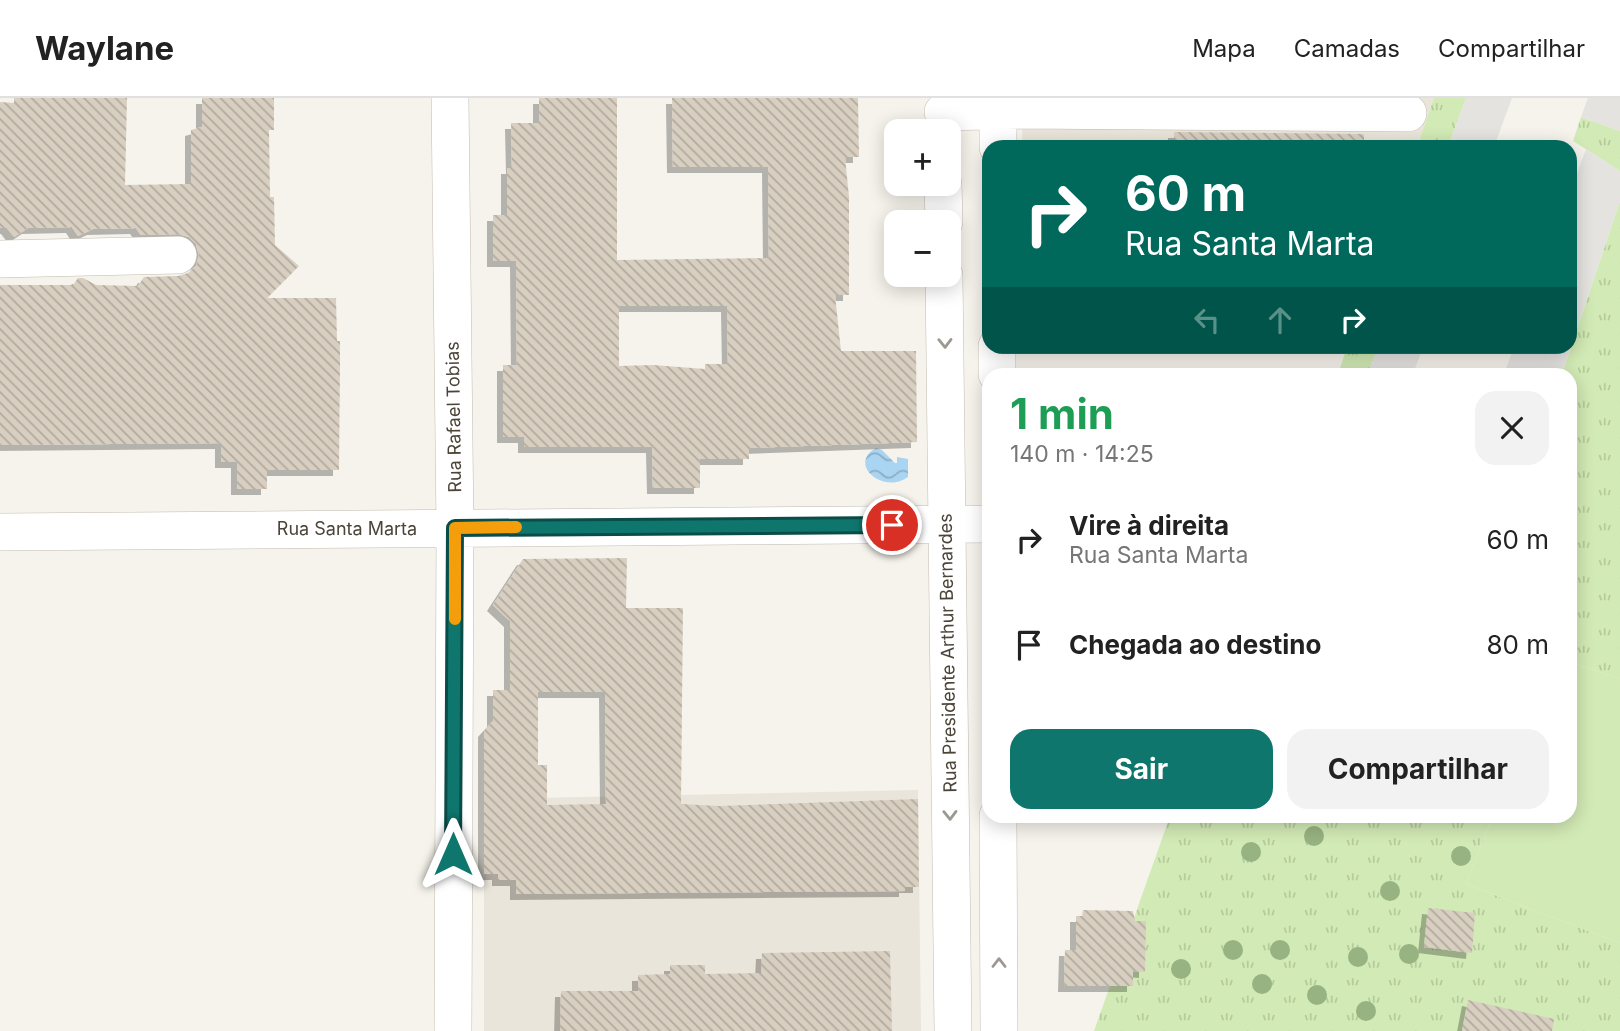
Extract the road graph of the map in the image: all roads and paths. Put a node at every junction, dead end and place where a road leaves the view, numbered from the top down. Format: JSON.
{"nodes":[{"id":1,"x":450,"y":98,"type":"edge"},
{"id":2,"x":998,"y":105,"type":"edge"},
{"id":3,"x":1408,"y":113,"type":"dead end"},
{"id":4,"x":943,"y":114,"type":"edge"},
{"id":5,"x":998,"y":140,"type":"edge"},
{"id":6,"x":178,"y":255,"type":"dead end"},
{"id":7,"x":0,"y":259,"type":"edge"},
{"id":8,"x":944,"y":287,"type":"edge"},
{"id":9,"x":982,"y":524,"type":"edge"},
{"id":10,"x":946,"y":525,"type":"junction"},
{"id":11,"x":455,"y":528,"type":"junction"},
{"id":12,"x":0,"y":532,"type":"edge"},
{"id":13,"x":998,"y":823,"type":"edge"},
{"id":14,"x":951,"y":912,"type":"junction"},
{"id":15,"x":998,"y":913,"type":"junction"},
{"id":16,"x":453,"y":1031,"type":"edge"},
{"id":17,"x":953,"y":1031,"type":"edge"},
{"id":18,"x":999,"y":1031,"type":"edge"}],
"edges":[{"from":1,"to":11,"type":"street","name":"Rua Rafael Tobias"},
{"from":2,"to":3,"type":"street"},
{"from":2,"to":4,"type":"street"},
{"from":2,"to":5,"type":"street"},
{"from":6,"to":7,"type":"street"},
{"from":8,"to":10,"type":"street","name":"Rua Presidente Arthur Bernardes","one_way":true},
{"from":9,"to":10,"type":"street","name":"Rua Santa Marta"},
{"from":10,"to":11,"type":"street","name":"Rua Santa Marta"},
{"from":10,"to":14,"type":"street","name":"Rua Presidente Arthur Bernardes","one_way":true},
{"from":11,"to":12,"type":"street","name":"Rua Santa Marta"},
{"from":11,"to":16,"type":"street","name":"Rua Rafael Tobias"},
{"from":13,"to":15,"type":"street"},
{"from":14,"to":15,"type":"street"},
{"from":14,"to":17,"type":"street","name":"Rua Presidente Arthur Bernardes"},
{"from":18,"to":15,"type":"street","one_way":true}]}
